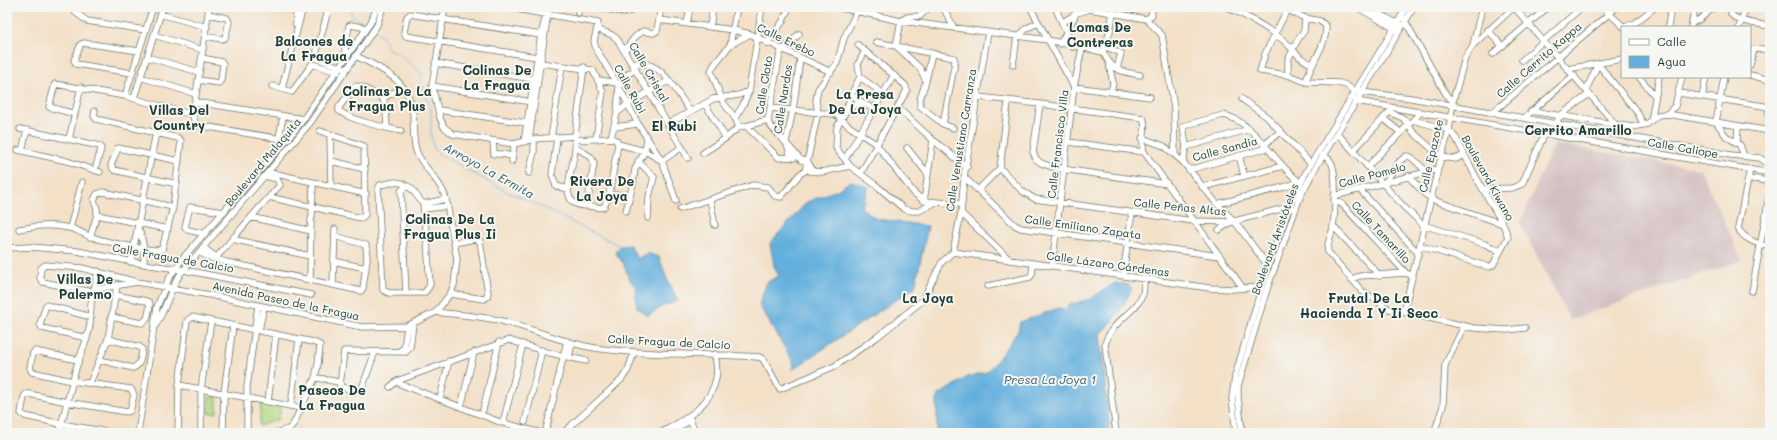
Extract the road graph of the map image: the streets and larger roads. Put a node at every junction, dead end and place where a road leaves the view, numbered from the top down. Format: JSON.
{"nodes":[{"id":1,"x":73,"y":7,"type":"edge"},
{"id":2,"x":151,"y":7,"type":"edge"},
{"id":3,"x":162,"y":7,"type":"edge"},
{"id":4,"x":209,"y":7,"type":"edge"},
{"id":5,"x":296,"y":7,"type":"edge"},
{"id":6,"x":303,"y":7,"type":"edge"},
{"id":7,"x":329,"y":7,"type":"edge"},
{"id":8,"x":377,"y":7,"type":"edge"},
{"id":9,"x":383,"y":7,"type":"edge"},
{"id":10,"x":444,"y":7,"type":"edge"},
{"id":11,"x":504,"y":7,"type":"edge"},
{"id":12,"x":598,"y":7,"type":"edge"},
{"id":13,"x":633,"y":7,"type":"edge"},
{"id":14,"x":661,"y":7,"type":"edge"},
{"id":15,"x":690,"y":7,"type":"edge"},
{"id":16,"x":713,"y":7,"type":"edge"},
{"id":17,"x":737,"y":7,"type":"edge"},
{"id":18,"x":762,"y":7,"type":"edge"},
{"id":19,"x":789,"y":7,"type":"edge"},
{"id":20,"x":837,"y":7,"type":"edge"},
{"id":21,"x":929,"y":7,"type":"edge"},
{"id":22,"x":943,"y":7,"type":"edge"},
{"id":23,"x":1055,"y":7,"type":"edge"},
{"id":24,"x":1151,"y":7,"type":"edge"},
{"id":25,"x":1357,"y":7,"type":"edge"},
{"id":26,"x":1367,"y":7,"type":"edge"},
{"id":27,"x":1407,"y":7,"type":"edge"},
{"id":28,"x":1414,"y":7,"type":"edge"},
{"id":29,"x":1482,"y":7,"type":"edge"},
{"id":30,"x":1514,"y":7,"type":"edge"},
{"id":31,"x":1548,"y":7,"type":"edge"},
{"id":32,"x":1582,"y":7,"type":"edge"},
{"id":33,"x":1602,"y":7,"type":"edge"},
{"id":34,"x":1617,"y":7,"type":"edge"},
{"id":35,"x":1655,"y":7,"type":"edge"},
{"id":36,"x":1671,"y":7,"type":"edge"},
{"id":37,"x":1695,"y":7,"type":"edge"},
{"id":38,"x":1714,"y":7,"type":"edge"},
{"id":39,"x":1732,"y":7,"type":"edge"},
{"id":40,"x":1746,"y":7,"type":"edge"},
{"id":41,"x":1032,"y":8,"type":"edge"},
{"id":42,"x":1092,"y":8,"type":"edge"},
{"id":43,"x":1230,"y":8,"type":"edge"},
{"id":44,"x":1284,"y":8,"type":"edge"},
{"id":45,"x":864,"y":10,"type":"edge"},
{"id":46,"x":1077,"y":10,"type":"edge"},
{"id":47,"x":547,"y":11,"type":"edge"},
{"id":48,"x":857,"y":11,"type":"junction"},
{"id":49,"x":1112,"y":12,"type":"junction"},
{"id":50,"x":160,"y":14,"type":"junction"},
{"id":51,"x":208,"y":14,"type":"junction"},
{"id":52,"x":1609,"y":14,"type":"junction"},
{"id":53,"x":1305,"y":18,"type":"junction"},
{"id":54,"x":1404,"y":18,"type":"junction"},
{"id":55,"x":443,"y":19,"type":"junction"},
{"id":56,"x":1146,"y":19,"type":"junction"},
{"id":57,"x":659,"y":20,"type":"junction"},
{"id":58,"x":1742,"y":20,"type":"junction"},
{"id":59,"x":901,"y":21,"type":"junction"},
{"id":60,"x":1038,"y":22,"type":"junction"},
{"id":61,"x":1063,"y":22,"type":"junction"},
{"id":62,"x":687,"y":24,"type":"junction"},
{"id":63,"x":1528,"y":24,"type":"junction"},
{"id":64,"x":1692,"y":25,"type":"edge"},
{"id":65,"x":598,"y":26,"type":"junction"},
{"id":66,"x":1623,"y":26,"type":"edge"},
{"id":67,"x":1668,"y":26,"type":"edge"},
{"id":68,"x":1739,"y":26,"type":"edge"},
{"id":69,"x":1770,"y":26,"type":"edge"},
{"id":70,"x":207,"y":27,"type":"junction"},
{"id":71,"x":710,"y":27,"type":"junction"},
{"id":72,"x":1398,"y":27,"type":"junction"},
{"id":73,"x":367,"y":28,"type":"junction"},
{"id":74,"x":954,"y":28,"type":"junction"},
{"id":75,"x":146,"y":30,"type":"junction"},
{"id":76,"x":733,"y":30,"type":"junction"},
{"id":77,"x":1488,"y":30,"type":"junction"},
{"id":78,"x":297,"y":31,"type":"junction"},
{"id":79,"x":988,"y":32,"type":"junction"},
{"id":80,"x":750,"y":34,"type":"junction"},
{"id":81,"x":799,"y":34,"type":"dead end"},
{"id":82,"x":1067,"y":34,"type":"junction"},
{"id":83,"x":1274,"y":34,"type":"junction"},
{"id":84,"x":154,"y":35,"type":"junction"},
{"id":85,"x":541,"y":35,"type":"junction"},
{"id":86,"x":205,"y":36,"type":"junction"},
{"id":87,"x":1018,"y":36,"type":"junction"},
{"id":88,"x":757,"y":38,"type":"junction"},
{"id":89,"x":1048,"y":40,"type":"junction"},
{"id":90,"x":440,"y":41,"type":"junction"},
{"id":91,"x":1543,"y":41,"type":"junction"},
{"id":92,"x":876,"y":42,"type":"dead end"},
{"id":93,"x":767,"y":43,"type":"junction"},
{"id":94,"x":1061,"y":43,"type":"junction"},
{"id":95,"x":1106,"y":44,"type":"junction"},
{"id":96,"x":730,"y":45,"type":"junction"},
{"id":97,"x":858,"y":45,"type":"dead end"},
{"id":98,"x":1473,"y":45,"type":"junction"},
{"id":99,"x":896,"y":46,"type":"junction"},
{"id":100,"x":1502,"y":46,"type":"junction"},
{"id":101,"x":1073,"y":47,"type":"junction"},
{"id":102,"x":1085,"y":48,"type":"junction"},
{"id":103,"x":1770,"y":49,"type":"edge"},
{"id":104,"x":203,"y":50,"type":"junction"},
{"id":105,"x":625,"y":50,"type":"junction"},
{"id":106,"x":782,"y":50,"type":"junction"},
{"id":107,"x":1293,"y":50,"type":"junction"},
{"id":108,"x":139,"y":51,"type":"junction"},
{"id":109,"x":866,"y":51,"type":"junction"},
{"id":110,"x":1055,"y":51,"type":"junction"},
{"id":111,"x":1103,"y":52,"type":"junction"},
{"id":112,"x":932,"y":53,"type":"junction"},
{"id":113,"x":1493,"y":54,"type":"dead end"},
{"id":114,"x":356,"y":56,"type":"junction"},
{"id":115,"x":147,"y":57,"type":"junction"},
{"id":116,"x":346,"y":57,"type":"junction"},
{"id":117,"x":537,"y":57,"type":"junction"},
{"id":118,"x":1557,"y":57,"type":"junction"},
{"id":119,"x":202,"y":58,"type":"junction"},
{"id":120,"x":800,"y":59,"type":"junction"},
{"id":121,"x":1621,"y":59,"type":"edge"},
{"id":122,"x":1522,"y":60,"type":"dead end"},
{"id":123,"x":1751,"y":61,"type":"edge"},
{"id":124,"x":435,"y":63,"type":"junction"},
{"id":125,"x":540,"y":63,"type":"junction"},
{"id":126,"x":1109,"y":64,"type":"junction"},
{"id":127,"x":1312,"y":64,"type":"junction"},
{"id":128,"x":1598,"y":64,"type":"junction"},
{"id":129,"x":562,"y":66,"type":"junction"},
{"id":130,"x":1012,"y":66,"type":"dead end"},
{"id":131,"x":634,"y":67,"type":"junction"},
{"id":132,"x":584,"y":68,"type":"junction"},
{"id":133,"x":338,"y":69,"type":"junction"},
{"id":134,"x":1568,"y":69,"type":"junction"},
{"id":135,"x":346,"y":70,"type":"junction"},
{"id":136,"x":1119,"y":70,"type":"junction"},
{"id":137,"x":199,"y":72,"type":"junction"},
{"id":138,"x":831,"y":72,"type":"junction"},
{"id":139,"x":132,"y":73,"type":"junction"},
{"id":140,"x":1140,"y":75,"type":"dead end"},
{"id":141,"x":1288,"y":75,"type":"junction"},
{"id":142,"x":1574,"y":75,"type":"junction"},
{"id":143,"x":1751,"y":75,"type":"edge"},
{"id":144,"x":342,"y":76,"type":"junction"},
{"id":145,"x":894,"y":76,"type":"junction"},
{"id":146,"x":860,"y":77,"type":"junction"},
{"id":147,"x":140,"y":78,"type":"junction"},
{"id":148,"x":1640,"y":78,"type":"edge"},
{"id":149,"x":1659,"y":78,"type":"edge"},
{"id":150,"x":1682,"y":78,"type":"edge"},
{"id":151,"x":1706,"y":78,"type":"edge"},
{"id":152,"x":1724,"y":78,"type":"edge"},
{"id":153,"x":533,"y":79,"type":"junction"},
{"id":154,"x":198,"y":80,"type":"junction"},
{"id":155,"x":598,"y":80,"type":"junction"},
{"id":156,"x":1770,"y":80,"type":"edge"},
{"id":157,"x":668,"y":81,"type":"junction"},
{"id":158,"x":926,"y":81,"type":"junction"},
{"id":159,"x":1306,"y":82,"type":"junction"},
{"id":160,"x":617,"y":83,"type":"junction"},
{"id":161,"x":1113,"y":83,"type":"junction"},
{"id":162,"x":272,"y":86,"type":"dead end"},
{"id":163,"x":432,"y":86,"type":"junction"},
{"id":164,"x":1074,"y":87,"type":"junction"},
{"id":165,"x":81,"y":88,"type":"junction"},
{"id":166,"x":282,"y":88,"type":"junction"},
{"id":167,"x":403,"y":88,"type":"junction"},
{"id":168,"x":749,"y":91,"type":"junction"},
{"id":169,"x":649,"y":92,"type":"junction"},
{"id":170,"x":1112,"y":92,"type":"junction"},
{"id":171,"x":1358,"y":92,"type":"junction"},
{"id":172,"x":1588,"y":92,"type":"junction"},
{"id":173,"x":882,"y":93,"type":"junction"},
{"id":174,"x":1679,"y":93,"type":"junction"},
{"id":175,"x":196,"y":94,"type":"junction"},
{"id":176,"x":851,"y":95,"type":"junction"},
{"id":177,"x":125,"y":96,"type":"junction"},
{"id":178,"x":1655,"y":96,"type":"junction"},
{"id":179,"x":721,"y":97,"type":"junction"},
{"id":180,"x":978,"y":97,"type":"junction"},
{"id":181,"x":1150,"y":97,"type":"dead end"},
{"id":182,"x":1702,"y":97,"type":"junction"},
{"id":183,"x":134,"y":98,"type":"junction"},
{"id":184,"x":383,"y":98,"type":"junction"},
{"id":185,"x":1242,"y":99,"type":"dead end"},
{"id":186,"x":1354,"y":100,"type":"junction"},
{"id":187,"x":1721,"y":100,"type":"junction"},
{"id":188,"x":195,"y":102,"type":"junction"},
{"id":189,"x":532,"y":102,"type":"junction"},
{"id":190,"x":863,"y":102,"type":"junction"},
{"id":191,"x":1008,"y":102,"type":"junction"},
{"id":192,"x":1363,"y":102,"type":"junction"},
{"id":193,"x":628,"y":104,"type":"junction"},
{"id":194,"x":705,"y":104,"type":"junction"},
{"id":195,"x":1040,"y":104,"type":"junction"},
{"id":196,"x":1453,"y":104,"type":"junction"},
{"id":197,"x":1769,"y":107,"type":"edge"},
{"id":198,"x":770,"y":108,"type":"junction"},
{"id":199,"x":898,"y":108,"type":"junction"},
{"id":200,"x":1072,"y":108,"type":"junction"},
{"id":201,"x":873,"y":109,"type":"junction"},
{"id":202,"x":439,"y":110,"type":"junction"},
{"id":203,"x":793,"y":110,"type":"junction"},
{"id":204,"x":95,"y":111,"type":"dead end"},
{"id":205,"x":690,"y":111,"type":"junction"},
{"id":206,"x":846,"y":111,"type":"junction"},
{"id":207,"x":1531,"y":111,"type":"junction"},
{"id":208,"x":1421,"y":112,"type":"junction"},
{"id":209,"x":617,"y":113,"type":"junction"},
{"id":210,"x":818,"y":113,"type":"junction"},
{"id":211,"x":1388,"y":113,"type":"junction"},
{"id":212,"x":1492,"y":113,"type":"junction"},
{"id":213,"x":75,"y":114,"type":"junction"},
{"id":214,"x":1666,"y":114,"type":"junction"},
{"id":215,"x":193,"y":115,"type":"junction"},
{"id":216,"x":1561,"y":115,"type":"junction"},
{"id":217,"x":283,"y":116,"type":"junction"},
{"id":218,"x":1450,"y":117,"type":"junction"},
{"id":219,"x":735,"y":118,"type":"junction"},
{"id":220,"x":841,"y":118,"type":"junction"},
{"id":221,"x":1346,"y":118,"type":"junction"},
{"id":222,"x":1524,"y":118,"type":"junction"},
{"id":223,"x":1770,"y":118,"type":"edge"},
{"id":224,"x":304,"y":119,"type":"junction"},
{"id":225,"x":1413,"y":120,"type":"junction"},
{"id":226,"x":1652,"y":121,"type":"junction"},
{"id":227,"x":769,"y":122,"type":"junction"},
{"id":228,"x":1716,"y":122,"type":"junction"},
{"id":229,"x":527,"y":123,"type":"junction"},
{"id":230,"x":638,"y":124,"type":"junction"},
{"id":231,"x":668,"y":124,"type":"junction"},
{"id":232,"x":943,"y":124,"type":"junction"},
{"id":233,"x":1556,"y":124,"type":"junction"},
{"id":234,"x":1407,"y":125,"type":"junction"},
{"id":235,"x":1616,"y":125,"type":"junction"},
{"id":236,"x":1644,"y":125,"type":"junction"},
{"id":237,"x":746,"y":126,"type":"junction"},
{"id":238,"x":1626,"y":126,"type":"junction"},
{"id":239,"x":614,"y":127,"type":"junction"},
{"id":240,"x":739,"y":127,"type":"junction"},
{"id":241,"x":1738,"y":127,"type":"junction"},
{"id":242,"x":387,"y":128,"type":"junction"},
{"id":243,"x":953,"y":128,"type":"dead end"},
{"id":244,"x":20,"y":129,"type":"dead end"},
{"id":245,"x":1250,"y":129,"type":"junction"},
{"id":246,"x":27,"y":130,"type":"junction"},
{"id":247,"x":1449,"y":130,"type":"junction"},
{"id":248,"x":320,"y":131,"type":"dead end"},
{"id":249,"x":401,"y":131,"type":"dead end"},
{"id":250,"x":1281,"y":131,"type":"junction"},
{"id":251,"x":1770,"y":131,"type":"edge"},
{"id":252,"x":156,"y":132,"type":"junction"},
{"id":253,"x":1400,"y":132,"type":"junction"},
{"id":254,"x":860,"y":133,"type":"junction"},
{"id":255,"x":1337,"y":133,"type":"junction"},
{"id":256,"x":330,"y":134,"type":"junction"},
{"id":257,"x":1545,"y":134,"type":"junction"},
{"id":258,"x":1626,"y":136,"type":"junction"},
{"id":259,"x":279,"y":138,"type":"junction"},
{"id":260,"x":551,"y":138,"type":"junction"},
{"id":261,"x":558,"y":138,"type":"junction"},
{"id":262,"x":575,"y":138,"type":"junction"},
{"id":263,"x":596,"y":138,"type":"junction"},
{"id":264,"x":611,"y":138,"type":"junction"},
{"id":265,"x":647,"y":138,"type":"junction"},
{"id":266,"x":726,"y":138,"type":"junction"},
{"id":267,"x":1142,"y":138,"type":"junction"},
{"id":268,"x":1456,"y":138,"type":"junction"},
{"id":269,"x":69,"y":139,"type":"junction"},
{"id":270,"x":1447,"y":139,"type":"junction"},
{"id":271,"x":287,"y":140,"type":"junction"},
{"id":272,"x":529,"y":140,"type":"junction"},
{"id":273,"x":933,"y":140,"type":"junction"},
{"id":274,"x":494,"y":141,"type":"junction"},
{"id":275,"x":786,"y":142,"type":"junction"},
{"id":276,"x":1068,"y":142,"type":"junction"},
{"id":277,"x":1736,"y":142,"type":"junction"},
{"id":278,"x":514,"y":144,"type":"junction"},
{"id":279,"x":618,"y":144,"type":"junction"},
{"id":280,"x":876,"y":144,"type":"junction"},
{"id":281,"x":1186,"y":146,"type":"junction"},
{"id":282,"x":682,"y":147,"type":"junction"},
{"id":283,"x":1265,"y":147,"type":"junction"},
{"id":284,"x":577,"y":148,"type":"junction"},
{"id":285,"x":635,"y":148,"type":"junction"},
{"id":286,"x":907,"y":148,"type":"dead end"},
{"id":287,"x":1354,"y":150,"type":"junction"},
{"id":288,"x":645,"y":151,"type":"junction"},
{"id":289,"x":1144,"y":152,"type":"junction"},
{"id":290,"x":703,"y":153,"type":"dead end"},
{"id":291,"x":1719,"y":153,"type":"junction"},
{"id":292,"x":152,"y":155,"type":"junction"},
{"id":293,"x":1176,"y":155,"type":"junction"},
{"id":294,"x":1239,"y":155,"type":"junction"},
{"id":295,"x":1464,"y":155,"type":"junction"},
{"id":296,"x":1323,"y":156,"type":"junction"},
{"id":297,"x":1744,"y":156,"type":"junction"},
{"id":298,"x":791,"y":157,"type":"junction"},
{"id":299,"x":1441,"y":157,"type":"junction"},
{"id":300,"x":688,"y":158,"type":"dead end"},
{"id":301,"x":845,"y":159,"type":"junction"},
{"id":302,"x":639,"y":160,"type":"junction"},
{"id":303,"x":801,"y":160,"type":"junction"},
{"id":304,"x":179,"y":161,"type":"junction"},
{"id":305,"x":331,"y":161,"type":"junction"},
{"id":306,"x":662,"y":161,"type":"junction"},
{"id":307,"x":808,"y":162,"type":"junction"},
{"id":308,"x":1182,"y":162,"type":"junction"},
{"id":309,"x":1311,"y":164,"type":"junction"},
{"id":310,"x":1722,"y":165,"type":"junction"},
{"id":311,"x":1770,"y":165,"type":"edge"},
{"id":312,"x":850,"y":166,"type":"junction"},
{"id":313,"x":1283,"y":166,"type":"junction"},
{"id":314,"x":1368,"y":166,"type":"junction"},
{"id":315,"x":967,"y":167,"type":"junction"},
{"id":316,"x":1000,"y":168,"type":"junction"},
{"id":317,"x":365,"y":169,"type":"junction"},
{"id":318,"x":1438,"y":169,"type":"junction"},
{"id":319,"x":1750,"y":169,"type":"junction"},
{"id":320,"x":1064,"y":170,"type":"junction"},
{"id":321,"x":1189,"y":170,"type":"junction"},
{"id":322,"x":805,"y":171,"type":"junction"},
{"id":323,"x":813,"y":171,"type":"junction"},
{"id":324,"x":1426,"y":171,"type":"junction"},
{"id":325,"x":529,"y":173,"type":"dead end"},
{"id":326,"x":861,"y":173,"type":"junction"},
{"id":327,"x":928,"y":173,"type":"junction"},
{"id":328,"x":1770,"y":173,"type":"edge"},
{"id":329,"x":267,"y":174,"type":"junction"},
{"id":330,"x":1244,"y":176,"type":"junction"},
{"id":331,"x":1408,"y":176,"type":"junction"},
{"id":332,"x":964,"y":177,"type":"junction"},
{"id":333,"x":148,"y":178,"type":"junction"},
{"id":334,"x":1749,"y":180,"type":"junction"},
{"id":335,"x":1299,"y":181,"type":"junction"},
{"id":336,"x":82,"y":182,"type":"dead end"},
{"id":337,"x":312,"y":182,"type":"junction"},
{"id":338,"x":1770,"y":182,"type":"edge"},
{"id":339,"x":177,"y":184,"type":"junction"},
{"id":340,"x":1167,"y":184,"type":"junction"},
{"id":341,"x":1384,"y":184,"type":"junction"},
{"id":342,"x":331,"y":186,"type":"junction"},
{"id":343,"x":409,"y":187,"type":"junction"},
{"id":344,"x":1202,"y":187,"type":"junction"},
{"id":345,"x":1483,"y":189,"type":"junction"},
{"id":346,"x":568,"y":190,"type":"junction"},
{"id":347,"x":978,"y":190,"type":"junction"},
{"id":348,"x":1360,"y":190,"type":"junction"},
{"id":349,"x":1770,"y":192,"type":"edge"},
{"id":350,"x":366,"y":194,"type":"junction"},
{"id":351,"x":609,"y":195,"type":"junction"},
{"id":352,"x":629,"y":195,"type":"junction"},
{"id":353,"x":269,"y":197,"type":"junction"},
{"id":354,"x":237,"y":198,"type":"junction"},
{"id":355,"x":1334,"y":198,"type":"junction"},
{"id":356,"x":1432,"y":199,"type":"junction"},
{"id":357,"x":143,"y":200,"type":"junction"},
{"id":358,"x":710,"y":200,"type":"junction"},
{"id":359,"x":676,"y":201,"type":"dead end"},
{"id":360,"x":924,"y":201,"type":"junction"},
{"id":361,"x":243,"y":202,"type":"junction"},
{"id":362,"x":447,"y":202,"type":"junction"},
{"id":363,"x":934,"y":203,"type":"junction"},
{"id":364,"x":1061,"y":203,"type":"junction"},
{"id":365,"x":961,"y":204,"type":"junction"},
{"id":366,"x":1217,"y":204,"type":"junction"},
{"id":367,"x":312,"y":206,"type":"junction"},
{"id":368,"x":587,"y":206,"type":"junction"},
{"id":369,"x":173,"y":207,"type":"junction"},
{"id":370,"x":423,"y":207,"type":"junction"},
{"id":371,"x":1493,"y":207,"type":"junction"},
{"id":372,"x":1292,"y":208,"type":"junction"},
{"id":373,"x":680,"y":209,"type":"dead end"},
{"id":374,"x":626,"y":211,"type":"dead end"},
{"id":375,"x":224,"y":212,"type":"junction"},
{"id":376,"x":960,"y":213,"type":"junction"},
{"id":377,"x":1132,"y":213,"type":"junction"},
{"id":378,"x":97,"y":215,"type":"junction"},
{"id":379,"x":251,"y":217,"type":"junction"},
{"id":380,"x":1483,"y":217,"type":"junction"},
{"id":381,"x":648,"y":218,"type":"dead end"},
{"id":382,"x":1193,"y":221,"type":"junction"},
{"id":383,"x":1233,"y":222,"type":"junction"},
{"id":384,"x":1503,"y":224,"type":"junction"},
{"id":385,"x":138,"y":225,"type":"junction"},
{"id":386,"x":715,"y":225,"type":"dead end"},
{"id":387,"x":1333,"y":226,"type":"junction"},
{"id":388,"x":1425,"y":226,"type":"junction"},
{"id":389,"x":70,"y":228,"type":"junction"},
{"id":390,"x":19,"y":229,"type":"dead end"},
{"id":391,"x":168,"y":229,"type":"junction"},
{"id":392,"x":335,"y":229,"type":"dead end"},
{"id":393,"x":1219,"y":230,"type":"dead end"},
{"id":394,"x":311,"y":231,"type":"junction"},
{"id":395,"x":205,"y":234,"type":"junction"},
{"id":396,"x":1057,"y":234,"type":"junction"},
{"id":397,"x":335,"y":236,"type":"junction"},
{"id":398,"x":90,"y":237,"type":"junction"},
{"id":399,"x":232,"y":238,"type":"junction"},
{"id":400,"x":454,"y":242,"type":"junction"},
{"id":401,"x":1127,"y":243,"type":"junction"},
{"id":402,"x":1761,"y":245,"type":"junction"},
{"id":403,"x":1421,"y":246,"type":"junction"},
{"id":404,"x":133,"y":247,"type":"junction"},
{"id":405,"x":1770,"y":247,"type":"edge"},
{"id":406,"x":7,"y":248,"type":"edge"},
{"id":407,"x":144,"y":249,"type":"junction"},
{"id":408,"x":201,"y":250,"type":"junction"},
{"id":409,"x":1500,"y":251,"type":"junction"},
{"id":410,"x":953,"y":252,"type":"junction"},
{"id":411,"x":1419,"y":254,"type":"junction"},
{"id":412,"x":310,"y":256,"type":"junction"},
{"id":413,"x":1219,"y":256,"type":"junction"},
{"id":414,"x":216,"y":258,"type":"junction"},
{"id":415,"x":1010,"y":260,"type":"junction"},
{"id":416,"x":333,"y":261,"type":"junction"},
{"id":417,"x":131,"y":262,"type":"junction"},
{"id":418,"x":1033,"y":263,"type":"junction"},
{"id":419,"x":144,"y":264,"type":"junction"},
{"id":420,"x":1052,"y":266,"type":"junction"},
{"id":421,"x":1268,"y":266,"type":"junction"},
{"id":422,"x":175,"y":268,"type":"junction"},
{"id":423,"x":366,"y":268,"type":"junction"},
{"id":424,"x":184,"y":270,"type":"junction"},
{"id":425,"x":98,"y":272,"type":"junction"},
{"id":426,"x":1406,"y":273,"type":"junction"},
{"id":427,"x":1123,"y":275,"type":"junction"},
{"id":428,"x":1380,"y":276,"type":"junction"},
{"id":429,"x":1413,"y":276,"type":"junction"},
{"id":430,"x":1144,"y":278,"type":"junction"},
{"id":431,"x":1352,"y":279,"type":"junction"},
{"id":432,"x":310,"y":280,"type":"junction"},
{"id":433,"x":137,"y":282,"type":"junction"},
{"id":434,"x":117,"y":285,"type":"junction"},
{"id":435,"x":333,"y":285,"type":"junction"},
{"id":436,"x":988,"y":286,"type":"dead end"},
{"id":437,"x":164,"y":287,"type":"junction"},
{"id":438,"x":1261,"y":287,"type":"junction"},
{"id":439,"x":172,"y":288,"type":"junction"},
{"id":440,"x":1243,"y":288,"type":"junction"},
{"id":441,"x":93,"y":291,"type":"junction"},
{"id":442,"x":1752,"y":291,"type":"dead end"},
{"id":443,"x":406,"y":293,"type":"junction"},
{"id":444,"x":450,"y":294,"type":"junction"},
{"id":445,"x":310,"y":295,"type":"dead end"},
{"id":446,"x":115,"y":296,"type":"junction"},
{"id":447,"x":258,"y":305,"type":"junction"},
{"id":448,"x":264,"y":307,"type":"junction"},
{"id":449,"x":1404,"y":311,"type":"junction"},
{"id":450,"x":436,"y":312,"type":"junction"},
{"id":451,"x":91,"y":317,"type":"junction"},
{"id":452,"x":111,"y":317,"type":"junction"},
{"id":453,"x":211,"y":321,"type":"junction"},
{"id":454,"x":410,"y":325,"type":"junction"},
{"id":455,"x":155,"y":326,"type":"junction"},
{"id":456,"x":233,"y":326,"type":"junction"},
{"id":457,"x":1464,"y":326,"type":"junction"},
{"id":458,"x":1525,"y":328,"type":"dead end"},
{"id":459,"x":257,"y":330,"type":"junction"},
{"id":460,"x":276,"y":334,"type":"junction"},
{"id":461,"x":87,"y":338,"type":"junction"},
{"id":462,"x":108,"y":339,"type":"junction"},
{"id":463,"x":299,"y":339,"type":"junction"},
{"id":464,"x":499,"y":342,"type":"junction"},
{"id":465,"x":570,"y":342,"type":"junction"},
{"id":466,"x":523,"y":344,"type":"junction"},
{"id":467,"x":542,"y":350,"type":"junction"},
{"id":468,"x":375,"y":352,"type":"junction"},
{"id":469,"x":474,"y":352,"type":"junction"},
{"id":470,"x":634,"y":352,"type":"junction"},
{"id":471,"x":715,"y":354,"type":"junction"},
{"id":472,"x":566,"y":356,"type":"junction"},
{"id":473,"x":78,"y":360,"type":"junction"},
{"id":474,"x":100,"y":360,"type":"junction"},
{"id":475,"x":586,"y":360,"type":"dead end"},
{"id":476,"x":449,"y":361,"type":"junction"},
{"id":477,"x":315,"y":378,"type":"junction"},
{"id":478,"x":397,"y":380,"type":"junction"},
{"id":479,"x":72,"y":381,"type":"junction"},
{"id":480,"x":90,"y":382,"type":"junction"},
{"id":481,"x":339,"y":382,"type":"junction"},
{"id":482,"x":179,"y":385,"type":"junction"},
{"id":483,"x":390,"y":387,"type":"dead end"},
{"id":484,"x":201,"y":389,"type":"junction"},
{"id":485,"x":224,"y":393,"type":"junction"},
{"id":486,"x":441,"y":394,"type":"dead end"},
{"id":487,"x":247,"y":398,"type":"junction"},
{"id":488,"x":67,"y":402,"type":"junction"},
{"id":489,"x":268,"y":402,"type":"junction"},
{"id":490,"x":462,"y":403,"type":"dead end"},
{"id":491,"x":290,"y":406,"type":"junction"},
{"id":492,"x":301,"y":408,"type":"junction"},
{"id":493,"x":482,"y":410,"type":"dead end"},
{"id":494,"x":690,"y":418,"type":"junction"},
{"id":495,"x":504,"y":419,"type":"dead end"},
{"id":496,"x":525,"y":422,"type":"dead end"},
{"id":497,"x":61,"y":424,"type":"junction"},
{"id":498,"x":1435,"y":430,"type":"dead end"},
{"id":499,"x":543,"y":432,"type":"edge"},
{"id":500,"x":59,"y":433,"type":"edge"},
{"id":501,"x":114,"y":433,"type":"edge"},
{"id":502,"x":138,"y":433,"type":"edge"},
{"id":503,"x":178,"y":433,"type":"edge"},
{"id":504,"x":201,"y":433,"type":"edge"},
{"id":505,"x":223,"y":433,"type":"edge"},
{"id":506,"x":247,"y":433,"type":"edge"},
{"id":507,"x":276,"y":433,"type":"edge"},
{"id":508,"x":563,"y":433,"type":"edge"},
{"id":509,"x":660,"y":433,"type":"edge"},
{"id":510,"x":670,"y":433,"type":"edge"},
{"id":511,"x":695,"y":433,"type":"edge"},
{"id":512,"x":1116,"y":433,"type":"edge"},
{"id":513,"x":1236,"y":433,"type":"edge"},
{"id":514,"x":1242,"y":433,"type":"edge"}],
"edges":[{"from":1,"to":75,"type":"street"},
{"from":2,"to":75,"type":"street"},
{"from":3,"to":50,"type":"street"},
{"from":4,"to":51,"type":"street"},
{"from":5,"to":78,"type":"street"},
{"from":6,"to":78,"type":"street"},
{"from":7,"to":133,"type":"street"},
{"from":8,"to":73,"type":"street","name":"Boulevard Malaquita"},
{"from":9,"to":114,"type":"street","name":"Boulevard Malaquita"},
{"from":10,"to":55,"type":"street"},
{"from":11,"to":47,"type":"street","name":"Calle Cristal"},
{"from":12,"to":13,"type":"street"},
{"from":14,"to":57,"type":"street"},
{"from":15,"to":62,"type":"street"},
{"from":16,"to":71,"type":"street"},
{"from":17,"to":76,"type":"street"},
{"from":18,"to":88,"type":"street"},
{"from":19,"to":93,"type":"street","name":"Calle Cloto"},
{"from":20,"to":48,"type":"street"},
{"from":21,"to":59,"type":"street"},
{"from":22,"to":74,"type":"street"},
{"from":23,"to":61,"type":"street"},
{"from":24,"to":56,"type":"street"},
{"from":25,"to":72,"type":"street"},
{"from":26,"to":72,"type":"street"},
{"from":27,"to":54,"type":"street","name":"Boulevard Aristóteles"},
{"from":28,"to":54,"type":"street","name":"Boulevard Aristóteles"},
{"from":29,"to":98,"type":"street","name":"Calle Epazote"},
{"from":30,"to":63,"type":"street"},
{"from":30,"to":77,"type":"street"},
{"from":31,"to":63,"type":"street"},
{"from":32,"to":91,"type":"street"},
{"from":33,"to":52,"type":"street"},
{"from":34,"to":52,"type":"street","name":"Calle Cerrito Kappa"},
{"from":35,"to":66,"type":"street"},
{"from":36,"to":67,"type":"street"},
{"from":37,"to":64,"type":"street"},
{"from":38,"to":64,"type":"street"},
{"from":39,"to":58,"type":"street"},
{"from":40,"to":58,"type":"street"},
{"from":41,"to":60,"type":"street"},
{"from":42,"to":46,"type":"street"},
{"from":42,"to":49,"type":"street"},
{"from":43,"to":83,"type":"street"},
{"from":44,"to":53,"type":"street"},
{"from":44,"to":83,"type":"street"},
{"from":45,"to":48,"type":"street"},
{"from":45,"to":59,"type":"street"},
{"from":46,"to":61,"type":"street"},
{"from":46,"to":82,"type":"street"},
{"from":47,"to":65,"type":"street","name":"Calle Cristal"},
{"from":47,"to":85,"type":"street"},
{"from":47,"to":125,"type":"street"},
{"from":48,"to":138,"type":"street"},
{"from":49,"to":56,"type":"street"},
{"from":49,"to":95,"type":"street"},
{"from":50,"to":70,"type":"street"},
{"from":50,"to":84,"type":"street"},
{"from":51,"to":70,"type":"street"},
{"from":51,"to":86,"type":"street"},
{"from":52,"to":66,"type":"street"},
{"from":52,"to":118,"type":"street","name":"Calle Cerrito Kappa"},
{"from":53,"to":107,"type":"street"},
{"from":53,"to":127,"type":"street"},
{"from":54,"to":72,"type":"street","name":"Boulevard Aristóteles"},
{"from":54,"to":196,"type":"street"},
{"from":55,"to":85,"type":"street"},
{"from":55,"to":90,"type":"street"},
{"from":55,"to":90,"type":"street"},
{"from":56,"to":293,"type":"street"},
{"from":57,"to":62,"type":"street","name":"Calle Erebo"},
{"from":57,"to":105,"type":"street"},
{"from":58,"to":68,"type":"street"},
{"from":58,"to":69,"type":"street"},
{"from":59,"to":74,"type":"street"},
{"from":59,"to":99,"type":"street"},
{"from":60,"to":87,"type":"street"},
{"from":60,"to":89,"type":"street"},
{"from":61,"to":82,"type":"street"},
{"from":62,"to":71,"type":"street","name":"Calle Erebo"},
{"from":63,"to":91,"type":"street"},
{"from":63,"to":100,"type":"street"},
{"from":65,"to":105,"type":"street","name":"Calle Cristal"},
{"from":65,"to":160,"type":"street","name":"Calle Rubi"},
{"from":70,"to":86,"type":"street"},
{"from":71,"to":76,"type":"street","name":"Calle Erebo"},
{"from":72,"to":171,"type":"street","name":"Boulevard Aristóteles"},
{"from":73,"to":116,"type":"street","name":"Boulevard Malaquita"},
{"from":73,"to":116,"type":"street"},
{"from":74,"to":79,"type":"street"},
{"from":75,"to":108,"type":"street"},
{"from":76,"to":80,"type":"street","name":"Calle Erebo"},
{"from":76,"to":96,"type":"street"},
{"from":77,"to":98,"type":"street"},
{"from":77,"to":100,"type":"street"},
{"from":78,"to":166,"type":"street"},
{"from":79,"to":87,"type":"street"},
{"from":79,"to":180,"type":"street","name":"Calle Venustiano Carranza"},
{"from":80,"to":88,"type":"street","name":"Calle Erebo"},
{"from":80,"to":96,"type":"street"},
{"from":81,"to":106,"type":"street"},
{"from":82,"to":94,"type":"street"},
{"from":82,"to":101,"type":"street"},
{"from":83,"to":107,"type":"street"},
{"from":83,"to":141,"type":"street","name":"Calle Caliope"},
{"from":84,"to":104,"type":"street"},
{"from":84,"to":115,"type":"street"},
{"from":85,"to":117,"type":"street"},
{"from":86,"to":104,"type":"street"},
{"from":87,"to":89,"type":"street"},
{"from":87,"to":130,"type":"street"},
{"from":88,"to":93,"type":"street","name":"Calle Erebo"},
{"from":88,"to":168,"type":"street"},
{"from":89,"to":94,"type":"street"},
{"from":89,"to":110,"type":"street"},
{"from":90,"to":117,"type":"street"},
{"from":90,"to":124,"type":"street"},
{"from":91,"to":118,"type":"street"},
{"from":91,"to":122,"type":"street"},
{"from":92,"to":99,"type":"street"},
{"from":93,"to":106,"type":"street","name":"Calle Erebo"},
{"from":94,"to":101,"type":"street"},
{"from":94,"to":110,"type":"street"},
{"from":95,"to":102,"type":"street"},
{"from":95,"to":111,"type":"street"},
{"from":95,"to":136,"type":"street"},
{"from":96,"to":179,"type":"street"},
{"from":97,"to":109,"type":"street"},
{"from":98,"to":196,"type":"street","name":"Calle Epazote"},
{"from":99,"to":112,"type":"street"},
{"from":99,"to":158,"type":"street"},
{"from":100,"to":113,"type":"street"},
{"from":101,"to":102,"type":"street"},
{"from":102,"to":111,"type":"street"},
{"from":102,"to":164,"type":"street","name":"Calle Francisco Villa"},
{"from":103,"to":123,"type":"street"},
{"from":104,"to":119,"type":"street"},
{"from":105,"to":131,"type":"street","name":"Calle Cristal"},
{"from":106,"to":120,"type":"street","name":"Calle Erebo"},
{"from":106,"to":198,"type":"street","name":"Calle Cloto"},
{"from":107,"to":127,"type":"street"},
{"from":107,"to":141,"type":"street"},
{"from":108,"to":139,"type":"street"},
{"from":108,"to":139,"type":"street"},
{"from":109,"to":145,"type":"street"},
{"from":109,"to":146,"type":"street"},
{"from":110,"to":164,"type":"street"},
{"from":111,"to":126,"type":"street"},
{"from":112,"to":158,"type":"street"},
{"from":112,"to":232,"type":"street"},
{"from":114,"to":135,"type":"street","name":"Boulevard Malaquita"},
{"from":114,"to":167,"type":"street","name":"Avenida Paseo de la Fragua"},
{"from":115,"to":137,"type":"street"},
{"from":115,"to":147,"type":"street"},
{"from":116,"to":133,"type":"street","name":"Boulevard Malaquita"},
{"from":117,"to":153,"type":"street"},
{"from":118,"to":134,"type":"street"},
{"from":118,"to":212,"type":"street","name":"Calle Cerrito Kappa"},
{"from":119,"to":137,"type":"street"},
{"from":119,"to":154,"type":"street"},
{"from":120,"to":138,"type":"street","name":"Calle Erebo"},
{"from":120,"to":203,"type":"street","name":"Calle Nardos"},
{"from":121,"to":128,"type":"street"},
{"from":124,"to":153,"type":"street"},
{"from":124,"to":163,"type":"street"},
{"from":125,"to":129,"type":"street"},
{"from":125,"to":189,"type":"street"},
{"from":126,"to":136,"type":"street"},
{"from":126,"to":161,"type":"street"},
{"from":127,"to":159,"type":"street"},
{"from":128,"to":134,"type":"street"},
{"from":128,"to":172,"type":"street"},
{"from":128,"to":236,"type":"street"},
{"from":129,"to":132,"type":"street"},
{"from":129,"to":260,"type":"street"},
{"from":131,"to":157,"type":"street"},
{"from":131,"to":160,"type":"street"},
{"from":131,"to":169,"type":"street","name":"Calle Cristal"},
{"from":132,"to":155,"type":"street"},
{"from":132,"to":262,"type":"street"},
{"from":133,"to":135,"type":"street"},
{"from":133,"to":144,"type":"street"},
{"from":133,"to":166,"type":"street"},
{"from":133,"to":224,"type":"street","name":"Boulevard Malaquita"},
{"from":134,"to":142,"type":"street"},
{"from":135,"to":144,"type":"street","name":"Boulevard Malaquita"},
{"from":136,"to":140,"type":"street"},
{"from":136,"to":161,"type":"street"},
{"from":137,"to":154,"type":"street"},
{"from":138,"to":210,"type":"street"},
{"from":139,"to":177,"type":"street"},
{"from":141,"to":159,"type":"street","name":"Calle Caliope"},
{"from":142,"to":172,"type":"street"},
{"from":142,"to":207,"type":"street"},
{"from":143,"to":156,"type":"street"},
{"from":144,"to":329,"type":"street","name":"Boulevard Malaquita"},
{"from":145,"to":173,"type":"street"},
{"from":145,"to":199,"type":"street"},
{"from":146,"to":173,"type":"street"},
{"from":146,"to":176,"type":"street"},
{"from":147,"to":175,"type":"street"},
{"from":147,"to":183,"type":"street"},
{"from":148,"to":178,"type":"street"},
{"from":149,"to":178,"type":"street"},
{"from":150,"to":174,"type":"street"},
{"from":151,"to":182,"type":"street"},
{"from":152,"to":187,"type":"street"},
{"from":153,"to":189,"type":"street"},
{"from":154,"to":175,"type":"street"},
{"from":155,"to":160,"type":"street"},
{"from":155,"to":263,"type":"street"},
{"from":157,"to":169,"type":"street"},
{"from":157,"to":205,"type":"street"},
{"from":158,"to":232,"type":"street"},
{"from":159,"to":171,"type":"street","name":"Calle Caliope"},
{"from":160,"to":193,"type":"street","name":"Calle Rubi"},
{"from":160,"to":209,"type":"street"},
{"from":161,"to":170,"type":"street"},
{"from":162,"to":166,"type":"street"},
{"from":163,"to":189,"type":"street"},
{"from":163,"to":202,"type":"street"},
{"from":164,"to":170,"type":"street"},
{"from":164,"to":200,"type":"street","name":"Calle Francisco Villa"},
{"from":165,"to":177,"type":"street"},
{"from":165,"to":213,"type":"street"},
{"from":165,"to":213,"type":"street"},
{"from":167,"to":184,"type":"street"},
{"from":167,"to":362,"type":"street","name":"Avenida Paseo de la Fragua"},
{"from":168,"to":179,"type":"street"},
{"from":168,"to":219,"type":"street"},
{"from":169,"to":193,"type":"street"},
{"from":169,"to":231,"type":"street","name":"Calle Cristal"},
{"from":170,"to":181,"type":"street"},
{"from":171,"to":186,"type":"street","name":"Boulevard Aristóteles"},
{"from":171,"to":196,"type":"street","name":"Calle Caliope"},
{"from":172,"to":216,"type":"street"},
{"from":172,"to":235,"type":"street"},
{"from":173,"to":201,"type":"street"},
{"from":174,"to":182,"type":"street"},
{"from":174,"to":214,"type":"street"},
{"from":175,"to":188,"type":"street"},
{"from":176,"to":190,"type":"street"},
{"from":176,"to":206,"type":"street"},
{"from":177,"to":183,"type":"street"},
{"from":178,"to":226,"type":"street"},
{"from":179,"to":194,"type":"street"},
{"from":179,"to":219,"type":"street"},
{"from":180,"to":191,"type":"street"},
{"from":180,"to":315,"type":"street","name":"Calle Venustiano Carranza"},
{"from":182,"to":187,"type":"street"},
{"from":183,"to":215,"type":"street"},
{"from":184,"to":242,"type":"street"},
{"from":184,"to":242,"type":"street"},
{"from":185,"to":250,"type":"street"},
{"from":186,"to":192,"type":"street","name":"Calle Caliope"},
{"from":186,"to":221,"type":"street","name":"Boulevard Aristóteles"},
{"from":186,"to":309,"type":"street","name":"Boulevard Aristóteles"},
{"from":187,"to":197,"type":"street"},
{"from":187,"to":228,"type":"street"},
{"from":188,"to":215,"type":"street"},
{"from":188,"to":217,"type":"street"},
{"from":189,"to":229,"type":"street"},
{"from":189,"to":272,"type":"street"},
{"from":190,"to":201,"type":"street"},
{"from":190,"to":206,"type":"street"},
{"from":191,"to":195,"type":"street"},
{"from":191,"to":316,"type":"street"},
{"from":192,"to":211,"type":"street","name":"Calle Caliope"},
{"from":192,"to":221,"type":"street"},
{"from":193,"to":209,"type":"street"},
{"from":193,"to":230,"type":"street","name":"Calle Rubi"},
{"from":194,"to":205,"type":"street"},
{"from":194,"to":266,"type":"street"},
{"from":195,"to":200,"type":"street"},
{"from":195,"to":320,"type":"street"},
{"from":196,"to":212,"type":"street","name":"Calle Caliope"},
{"from":196,"to":218,"type":"street","name":"Calle Epazote"},
{"from":197,"to":223,"type":"street"},
{"from":198,"to":203,"type":"street"},
{"from":198,"to":227,"type":"street","name":"Calle Cloto"},
{"from":199,"to":273,"type":"street"},
{"from":199,"to":280,"type":"street"},
{"from":200,"to":267,"type":"street"},
{"from":200,"to":276,"type":"street","name":"Calle Francisco Villa"},
{"from":201,"to":254,"type":"street"},
{"from":202,"to":229,"type":"street"},
{"from":202,"to":274,"type":"street"},
{"from":203,"to":210,"type":"street"},
{"from":203,"to":275,"type":"street","name":"Calle Nardos"},
{"from":204,"to":252,"type":"street"},
{"from":205,"to":231,"type":"street"},
{"from":206,"to":220,"type":"street"},
{"from":207,"to":216,"type":"street"},
{"from":207,"to":222,"type":"street"},
{"from":208,"to":211,"type":"street","name":"Calle Caliope"},
{"from":208,"to":218,"type":"street","name":"Calle Caliope"},
{"from":208,"to":225,"type":"street"},
{"from":209,"to":239,"type":"street"},
{"from":210,"to":220,"type":"street"},
{"from":210,"to":307,"type":"street"},
{"from":211,"to":234,"type":"street"},
{"from":211,"to":253,"type":"street"},
{"from":211,"to":287,"type":"street"},
{"from":212,"to":222,"type":"street","name":"Calle Caliope"},
{"from":213,"to":269,"type":"street"},
{"from":214,"to":226,"type":"street"},
{"from":214,"to":228,"type":"street"},
{"from":215,"to":259,"type":"street"},
{"from":216,"to":233,"type":"street"},
{"from":216,"to":235,"type":"street"},
{"from":217,"to":224,"type":"street"},
{"from":217,"to":259,"type":"street"},
{"from":218,"to":247,"type":"street","name":"Calle Epazote"},
{"from":218,"to":257,"type":"street","name":"Calle Caliope"},
{"from":219,"to":240,"type":"street"},
{"from":220,"to":254,"type":"street"},
{"from":220,"to":301,"type":"street"},
{"from":221,"to":255,"type":"street","name":"Boulevard Aristóteles"},
{"from":222,"to":233,"type":"street","name":"Calle Caliope"},
{"from":224,"to":271,"type":"street","name":"Boulevard Malaquita"},
{"from":225,"to":234,"type":"street"},
{"from":225,"to":247,"type":"street"},
{"from":226,"to":236,"type":"street"},
{"from":227,"to":237,"type":"street"},
{"from":227,"to":275,"type":"street"},
{"from":228,"to":241,"type":"street"},
{"from":228,"to":277,"type":"street"},
{"from":229,"to":272,"type":"street"},
{"from":230,"to":239,"type":"street"},
{"from":230,"to":265,"type":"street","name":"Calle Rubi"},
{"from":231,"to":282,"type":"street","name":"Calle Cristal"},
{"from":232,"to":243,"type":"street"},
{"from":233,"to":258,"type":"street","name":"Calle Caliope"},
{"from":234,"to":253,"type":"street"},
{"from":234,"to":299,"type":"street"},
{"from":235,"to":238,"type":"street"},
{"from":236,"to":238,"type":"street"},
{"from":237,"to":240,"type":"street"},
{"from":237,"to":298,"type":"street"},
{"from":238,"to":258,"type":"street"},
{"from":239,"to":264,"type":"street"},
{"from":240,"to":266,"type":"street"},
{"from":241,"to":251,"type":"street"},
{"from":241,"to":277,"type":"street"},
{"from":242,"to":249,"type":"street"},
{"from":244,"to":246,"type":"street"},
{"from":245,"to":281,"type":"street"},
{"from":245,"to":281,"type":"street"},
{"from":245,"to":283,"type":"street"},
{"from":246,"to":269,"type":"street"},
{"from":246,"to":269,"type":"street"},
{"from":247,"to":268,"type":"street","name":"Boulevard Kiwano"},
{"from":247,"to":270,"type":"street","name":"Calle Epazote"},
{"from":248,"to":256,"type":"street"},
{"from":250,"to":283,"type":"street"},
{"from":250,"to":309,"type":"street"},
{"from":252,"to":292,"type":"street"},
{"from":252,"to":304,"type":"street"},
{"from":253,"to":314,"type":"street"},
{"from":254,"to":280,"type":"street"},
{"from":254,"to":301,"type":"street"},
{"from":255,"to":287,"type":"street"},
{"from":255,"to":296,"type":"street","name":"Boulevard Aristóteles"},
{"from":256,"to":305,"type":"street"},
{"from":256,"to":317,"type":"street"},
{"from":257,"to":310,"type":"street","name":"Calle Caliope"},
{"from":257,"to":345,"type":"street"},
{"from":258,"to":291,"type":"street","name":"Calle Caliope"},
{"from":259,"to":271,"type":"street"},
{"from":260,"to":261,"type":"street"},
{"from":260,"to":272,"type":"street"},
{"from":261,"to":262,"type":"street"},
{"from":261,"to":346,"type":"street"},
{"from":262,"to":263,"type":"street"},
{"from":262,"to":284,"type":"street"},
{"from":263,"to":264,"type":"street"},
{"from":264,"to":279,"type":"street"},
{"from":265,"to":288,"type":"street"},
{"from":265,"to":306,"type":"street","name":"Calle Rubi"},
{"from":266,"to":290,"type":"street"},
{"from":267,"to":289,"type":"street"},
{"from":267,"to":293,"type":"street"},
{"from":268,"to":270,"type":"street"},
{"from":268,"to":295,"type":"street","name":"Boulevard Kiwano"},
{"from":270,"to":299,"type":"street","name":"Calle Epazote"},
{"from":271,"to":354,"type":"street","name":"Boulevard Malaquita"},
{"from":272,"to":278,"type":"street"},
{"from":272,"to":325,"type":"street"},
{"from":273,"to":315,"type":"street"},
{"from":273,"to":327,"type":"street"},
{"from":274,"to":278,"type":"street"},
{"from":274,"to":278,"type":"street"},
{"from":275,"to":298,"type":"street"},
{"from":275,"to":303,"type":"street"},
{"from":276,"to":289,"type":"street"},
{"from":276,"to":320,"type":"street","name":"Calle Francisco Villa"},
{"from":277,"to":297,"type":"street"},
{"from":279,"to":285,"type":"street"},
{"from":279,"to":351,"type":"street"},
{"from":280,"to":326,"type":"street"},
{"from":280,"to":360,"type":"street"},
{"from":281,"to":308,"type":"street"},
{"from":282,"to":300,"type":"street","name":"Calle Cristal"},
{"from":282,"to":306,"type":"street"},
{"from":283,"to":294,"type":"street","name":"Calle Sandia"},
{"from":283,"to":313,"type":"street"},
{"from":284,"to":346,"type":"street"},
{"from":284,"to":368,"type":"street"},
{"from":285,"to":288,"type":"street"},
{"from":285,"to":302,"type":"street"},
{"from":286,"to":327,"type":"street"},
{"from":287,"to":314,"type":"street"},
{"from":288,"to":302,"type":"street"},
{"from":288,"to":306,"type":"street"},
{"from":289,"to":340,"type":"street"},
{"from":291,"to":297,"type":"street","name":"Calle Caliope"},
{"from":291,"to":310,"type":"street","name":"Calle Caliope"},
{"from":292,"to":304,"type":"street"},
{"from":292,"to":333,"type":"street"},
{"from":292,"to":333,"type":"street"},
{"from":293,"to":308,"type":"street"},
{"from":294,"to":321,"type":"street","name":"Calle Sandia"},
{"from":294,"to":330,"type":"street"},
{"from":295,"to":299,"type":"street"},
{"from":295,"to":345,"type":"street","name":"Boulevard Kiwano"},
{"from":296,"to":355,"type":"street"},
{"from":296,"to":372,"type":"street","name":"Boulevard Aristóteles"},
{"from":297,"to":311,"type":"street","name":"Calle Caliope"},
{"from":298,"to":303,"type":"street"},
{"from":299,"to":318,"type":"street","name":"Calle Epazote"},
{"from":301,"to":312,"type":"street"},
{"from":302,"to":352,"type":"street"},
{"from":302,"to":381,"type":"street"},
{"from":303,"to":307,"type":"street"},
{"from":304,"to":339,"type":"street"},
{"from":305,"to":317,"type":"street"},
{"from":305,"to":342,"type":"street"},
{"from":306,"to":359,"type":"street","name":"Calle Rubi"},
{"from":307,"to":322,"type":"street"},
{"from":307,"to":323,"type":"street"},
{"from":308,"to":321,"type":"street"},
{"from":309,"to":335,"type":"street","name":"Boulevard Aristóteles"},
{"from":310,"to":319,"type":"street","name":"Calle Caliope"},
{"from":312,"to":323,"type":"street"},
{"from":312,"to":326,"type":"street"},
{"from":313,"to":330,"type":"street"},
{"from":313,"to":335,"type":"street"},
{"from":314,"to":341,"type":"street"},
{"from":315,"to":332,"type":"street","name":"Calle Venustiano Carranza"},
{"from":316,"to":347,"type":"street"},
{"from":316,"to":364,"type":"street","name":"Calle Peñas Altas"},
{"from":317,"to":350,"type":"street"},
{"from":318,"to":324,"type":"street","name":"Calle Pomelo"},
{"from":318,"to":356,"type":"street","name":"Calle Epazote"},
{"from":319,"to":328,"type":"street","name":"Calle Caliope"},
{"from":319,"to":334,"type":"street"},
{"from":320,"to":340,"type":"street"},
{"from":320,"to":364,"type":"street","name":"Calle Francisco Villa"},
{"from":321,"to":344,"type":"street"},
{"from":322,"to":323,"type":"street"},
{"from":322,"to":358,"type":"street"},
{"from":324,"to":331,"type":"street","name":"Calle Pomelo"},
{"from":324,"to":341,"type":"street"},
{"from":326,"to":363,"type":"street"},
{"from":327,"to":360,"type":"street"},
{"from":329,"to":337,"type":"street"},
{"from":329,"to":353,"type":"street"},
{"from":329,"to":361,"type":"street","name":"Boulevard Malaquita"},
{"from":330,"to":344,"type":"street"},
{"from":331,"to":341,"type":"street","name":"Calle Pomelo"},
{"from":331,"to":356,"type":"street"},
{"from":332,"to":347,"type":"street","name":"Calle Emiliano Zapata"},
{"from":332,"to":365,"type":"street","name":"Calle Venustiano Carranza"},
{"from":333,"to":339,"type":"street"},
{"from":333,"to":357,"type":"street"},
{"from":334,"to":338,"type":"street"},
{"from":334,"to":402,"type":"street"},
{"from":335,"to":366,"type":"street"},
{"from":335,"to":372,"type":"street","name":"Boulevard Aristóteles"},
{"from":336,"to":389,"type":"street"},
{"from":337,"to":342,"type":"street"},
{"from":337,"to":367,"type":"street"},
{"from":339,"to":369,"type":"street"},
{"from":340,"to":382,"type":"street"},
{"from":341,"to":348,"type":"street","name":"Calle Pomelo"},
{"from":341,"to":388,"type":"street"},
{"from":342,"to":350,"type":"street"},
{"from":343,"to":370,"type":"street"},
{"from":343,"to":443,"type":"street"},
{"from":343,"to":443,"type":"street"},
{"from":344,"to":366,"type":"street"},
{"from":345,"to":371,"type":"street","name":"Boulevard Kiwano"},
{"from":346,"to":368,"type":"street"},
{"from":347,"to":396,"type":"street","name":"Calle Emiliano Zapata"},
{"from":348,"to":355,"type":"street","name":"Calle Pomelo"},
{"from":348,"to":411,"type":"street"},
{"from":349,"to":402,"type":"street"},
{"from":350,"to":367,"type":"street"},
{"from":351,"to":352,"type":"street"},
{"from":351,"to":368,"type":"street"},
{"from":352,"to":374,"type":"street"},
{"from":353,"to":367,"type":"street"},
{"from":353,"to":379,"type":"street"},
{"from":354,"to":361,"type":"street"},
{"from":354,"to":375,"type":"street","name":"Boulevard Malaquita"},
{"from":355,"to":387,"type":"street"},
{"from":355,"to":426,"type":"street","name":"Calle Tamarillo"},
{"from":356,"to":380,"type":"street"},
{"from":356,"to":388,"type":"street","name":"Calle Epazote"},
{"from":357,"to":369,"type":"street"},
{"from":357,"to":378,"type":"street"},
{"from":357,"to":385,"type":"street"},
{"from":358,"to":373,"type":"street"},
{"from":358,"to":386,"type":"street"},
{"from":360,"to":363,"type":"street"},
{"from":361,"to":408,"type":"street","name":"Boulevard Malaquita"},
{"from":362,"to":370,"type":"street"},
{"from":362,"to":400,"type":"street","name":"Avenida Paseo de la Fragua"},
{"from":363,"to":365,"type":"street"},
{"from":364,"to":377,"type":"street","name":"Calle Peñas Altas"},
{"from":364,"to":396,"type":"street","name":"Calle Francisco Villa"},
{"from":365,"to":376,"type":"street","name":"Calle Venustiano Carranza"},
{"from":366,"to":383,"type":"street"},
{"from":367,"to":394,"type":"street"},
{"from":369,"to":391,"type":"street"},
{"from":370,"to":443,"type":"street"},
{"from":371,"to":380,"type":"street"},
{"from":371,"to":384,"type":"street","name":"Boulevard Kiwano"},
{"from":372,"to":383,"type":"street","name":"Calle Peñas Altas"},
{"from":372,"to":421,"type":"street","name":"Boulevard Aristóteles"},
{"from":372,"to":514,"type":"street","name":"Boulevard Aristóteles"},
{"from":375,"to":395,"type":"street","name":"Boulevard Malaquita"},
{"from":375,"to":395,"type":"street"},
{"from":376,"to":410,"type":"street","name":"Calle Venustiano Carranza"},
{"from":376,"to":415,"type":"street"},
{"from":377,"to":382,"type":"street","name":"Calle Peñas Altas"},
{"from":377,"to":401,"type":"street"},
{"from":378,"to":385,"type":"street"},
{"from":378,"to":398,"type":"street"},
{"from":379,"to":394,"type":"street"},
{"from":379,"to":399,"type":"street"},
{"from":380,"to":384,"type":"street"},
{"from":382,"to":383,"type":"street","name":"Calle Peñas Altas"},
{"from":382,"to":413,"type":"street"},
{"from":383,"to":393,"type":"street"},
{"from":383,"to":421,"type":"street"},
{"from":384,"to":409,"type":"street","name":"Boulevard Kiwano"},
{"from":385,"to":391,"type":"street"},
{"from":385,"to":404,"type":"street"},
{"from":385,"to":407,"type":"street"},
{"from":387,"to":428,"type":"street"},
{"from":387,"to":431,"type":"street"},
{"from":388,"to":403,"type":"street","name":"Calle Epazote"},
{"from":388,"to":409,"type":"street"},
{"from":389,"to":390,"type":"street"},
{"from":389,"to":398,"type":"street"},
{"from":391,"to":407,"type":"street"},
{"from":392,"to":397,"type":"street"},
{"from":394,"to":412,"type":"street"},
{"from":395,"to":422,"type":"street","name":"Boulevard Malaquita"},
{"from":396,"to":401,"type":"street","name":"Calle Emiliano Zapata"},
{"from":396,"to":420,"type":"street","name":"Calle Francisco Villa"},
{"from":397,"to":416,"type":"street"},
{"from":397,"to":423,"type":"street"},
{"from":398,"to":404,"type":"street"},
{"from":399,"to":412,"type":"street"},
{"from":399,"to":414,"type":"street"},
{"from":400,"to":444,"type":"street","name":"Avenida Paseo de la Fragua"},
{"from":400,"to":444,"type":"street"},
{"from":401,"to":413,"type":"street","name":"Calle Emiliano Zapata"},
{"from":401,"to":427,"type":"street"},
{"from":402,"to":405,"type":"street"},
{"from":402,"to":442,"type":"street"},
{"from":403,"to":409,"type":"street"},
{"from":403,"to":411,"type":"street","name":"Calle Epazote"},
{"from":404,"to":407,"type":"street"},
{"from":404,"to":417,"type":"street"},
{"from":406,"to":417,"type":"street","name":"Calle Fragua de Calcio"},
{"from":407,"to":419,"type":"street"},
{"from":408,"to":414,"type":"street"},
{"from":408,"to":424,"type":"street","name":"Boulevard Malaquita"},
{"from":410,"to":415,"type":"street","name":"Calle Lázaro Cárdenas"},
{"from":410,"to":471,"type":"street","name":"Calle Fragua de Calcio"},
{"from":411,"to":429,"type":"street","name":"Calle Epazote"},
{"from":412,"to":432,"type":"street"},
{"from":413,"to":440,"type":"street"},
{"from":414,"to":432,"type":"street"},
{"from":415,"to":418,"type":"street","name":"Calle Lázaro Cárdenas"},
{"from":416,"to":423,"type":"street"},
{"from":416,"to":435,"type":"street"},
{"from":417,"to":419,"type":"street","name":"Calle Fragua de Calcio"},
{"from":418,"to":420,"type":"street","name":"Calle Lázaro Cárdenas"},
{"from":418,"to":436,"type":"street"},
{"from":419,"to":422,"type":"street","name":"Calle Fragua de Calcio"},
{"from":420,"to":427,"type":"street","name":"Calle Lázaro Cárdenas"},
{"from":421,"to":438,"type":"street","name":"Boulevard Aristóteles"},
{"from":422,"to":424,"type":"street","name":"Calle Fragua de Calcio"},
{"from":422,"to":437,"type":"street","name":"Boulevard Malaquita"},
{"from":423,"to":435,"type":"street"},
{"from":424,"to":439,"type":"street","name":"Boulevard Malaquita"},
{"from":424,"to":445,"type":"street","name":"Calle Fragua de Calcio"},
{"from":425,"to":433,"type":"street","name":"Avenida Paseo de la Fragua"},
{"from":425,"to":441,"type":"street"},
{"from":425,"to":441,"type":"street","name":"Avenida Paseo de la Fragua"},
{"from":426,"to":428,"type":"street"},
{"from":426,"to":429,"type":"street","name":"Calle Tamarillo"},
{"from":427,"to":430,"type":"street","name":"Calle Lázaro Cárdenas"},
{"from":428,"to":431,"type":"street"},
{"from":429,"to":449,"type":"street","name":"Calle Epazote"},
{"from":430,"to":440,"type":"street","name":"Calle Lázaro Cárdenas"},
{"from":430,"to":512,"type":"street"},
{"from":431,"to":449,"type":"street"},
{"from":432,"to":435,"type":"street"},
{"from":433,"to":434,"type":"street"},
{"from":433,"to":437,"type":"street","name":"Avenida Paseo de la Fragua"},
{"from":434,"to":441,"type":"street"},
{"from":434,"to":446,"type":"street"},
{"from":437,"to":439,"type":"street","name":"Avenida Paseo de la Fragua"},
{"from":437,"to":455,"type":"street","name":"Boulevard Malaquita"},
{"from":438,"to":440,"type":"street","name":"Calle Lázaro Cárdenas"},
{"from":438,"to":513,"type":"street","name":"Boulevard Aristóteles"},
{"from":439,"to":447,"type":"street","name":"Avenida Paseo de la Fragua"},
{"from":439,"to":455,"type":"street","name":"Boulevard Malaquita"},
{"from":441,"to":451,"type":"street"},
{"from":444,"to":450,"type":"street","name":"Avenida Paseo de la Fragua"},
{"from":446,"to":452,"type":"street"},
{"from":446,"to":452,"type":"street"},
{"from":447,"to":448,"type":"street","name":"Avenida Paseo de la Fragua"},
{"from":447,"to":459,"type":"street"},
{"from":448,"to":454,"type":"street","name":"Avenida Paseo de la Fragua"},
{"from":448,"to":459,"type":"street"},
{"from":449,"to":457,"type":"street"},
{"from":450,"to":454,"type":"street","name":"Avenida Paseo de la Fragua"},
{"from":450,"to":465,"type":"street","name":"Calle Fragua de Calcio"},
{"from":451,"to":461,"type":"street"},
{"from":451,"to":461,"type":"street"},
{"from":452,"to":462,"type":"street"},
{"from":453,"to":456,"type":"street"},
{"from":453,"to":482,"type":"street"},
{"from":453,"to":484,"type":"street"},
{"from":454,"to":468,"type":"street"},
{"from":455,"to":502,"type":"street","name":"Boulevard Malaquita"},
{"from":456,"to":459,"type":"street"},
{"from":456,"to":485,"type":"street"},
{"from":457,"to":458,"type":"street"},
{"from":457,"to":498,"type":"street"},
{"from":459,"to":460,"type":"street"},
{"from":459,"to":487,"type":"street"},
{"from":460,"to":463,"type":"street"},
{"from":460,"to":489,"type":"street"},
{"from":461,"to":473,"type":"street"},
{"from":462,"to":474,"type":"street"},
{"from":462,"to":474,"type":"street"},
{"from":463,"to":477,"type":"street"},
{"from":463,"to":491,"type":"street"},
{"from":464,"to":466,"type":"street"},
{"from":464,"to":469,"type":"street"},
{"from":464,"to":493,"type":"street"},
{"from":465,"to":470,"type":"street","name":"Calle Fragua de Calcio"},
{"from":465,"to":472,"type":"street"},
{"from":466,"to":467,"type":"street"},
{"from":466,"to":495,"type":"street"},
{"from":467,"to":472,"type":"street"},
{"from":467,"to":496,"type":"street"},
{"from":468,"to":481,"type":"street"},
{"from":468,"to":481,"type":"street"},
{"from":469,"to":476,"type":"street"},
{"from":469,"to":490,"type":"street"},
{"from":470,"to":471,"type":"street","name":"Calle Fragua de Calcio"},
{"from":470,"to":508,"type":"street"},
{"from":471,"to":494,"type":"street"},
{"from":472,"to":475,"type":"street"},
{"from":472,"to":499,"type":"street"},
{"from":473,"to":479,"type":"street"},
{"from":473,"to":479,"type":"street"},
{"from":474,"to":480,"type":"street"},
{"from":476,"to":478,"type":"street"},
{"from":476,"to":486,"type":"street"},
{"from":477,"to":481,"type":"street"},
{"from":477,"to":492,"type":"street"},
{"from":478,"to":483,"type":"street"},
{"from":478,"to":499,"type":"street"},
{"from":479,"to":480,"type":"street"},
{"from":479,"to":488,"type":"street"},
{"from":480,"to":488,"type":"street"},
{"from":482,"to":484,"type":"street"},
{"from":482,"to":503,"type":"street"},
{"from":484,"to":485,"type":"street"},
{"from":484,"to":504,"type":"street"},
{"from":485,"to":487,"type":"street"},
{"from":485,"to":505,"type":"street"},
{"from":487,"to":489,"type":"street"},
{"from":487,"to":506,"type":"street"},
{"from":488,"to":497,"type":"street"},
{"from":488,"to":497,"type":"street"},
{"from":489,"to":491,"type":"street"},
{"from":491,"to":492,"type":"street"},
{"from":492,"to":507,"type":"street"},
{"from":494,"to":509,"type":"street"},
{"from":494,"to":510,"type":"street"},
{"from":494,"to":511,"type":"street"},
{"from":497,"to":500,"type":"street"},
{"from":497,"to":501,"type":"street"}]}
